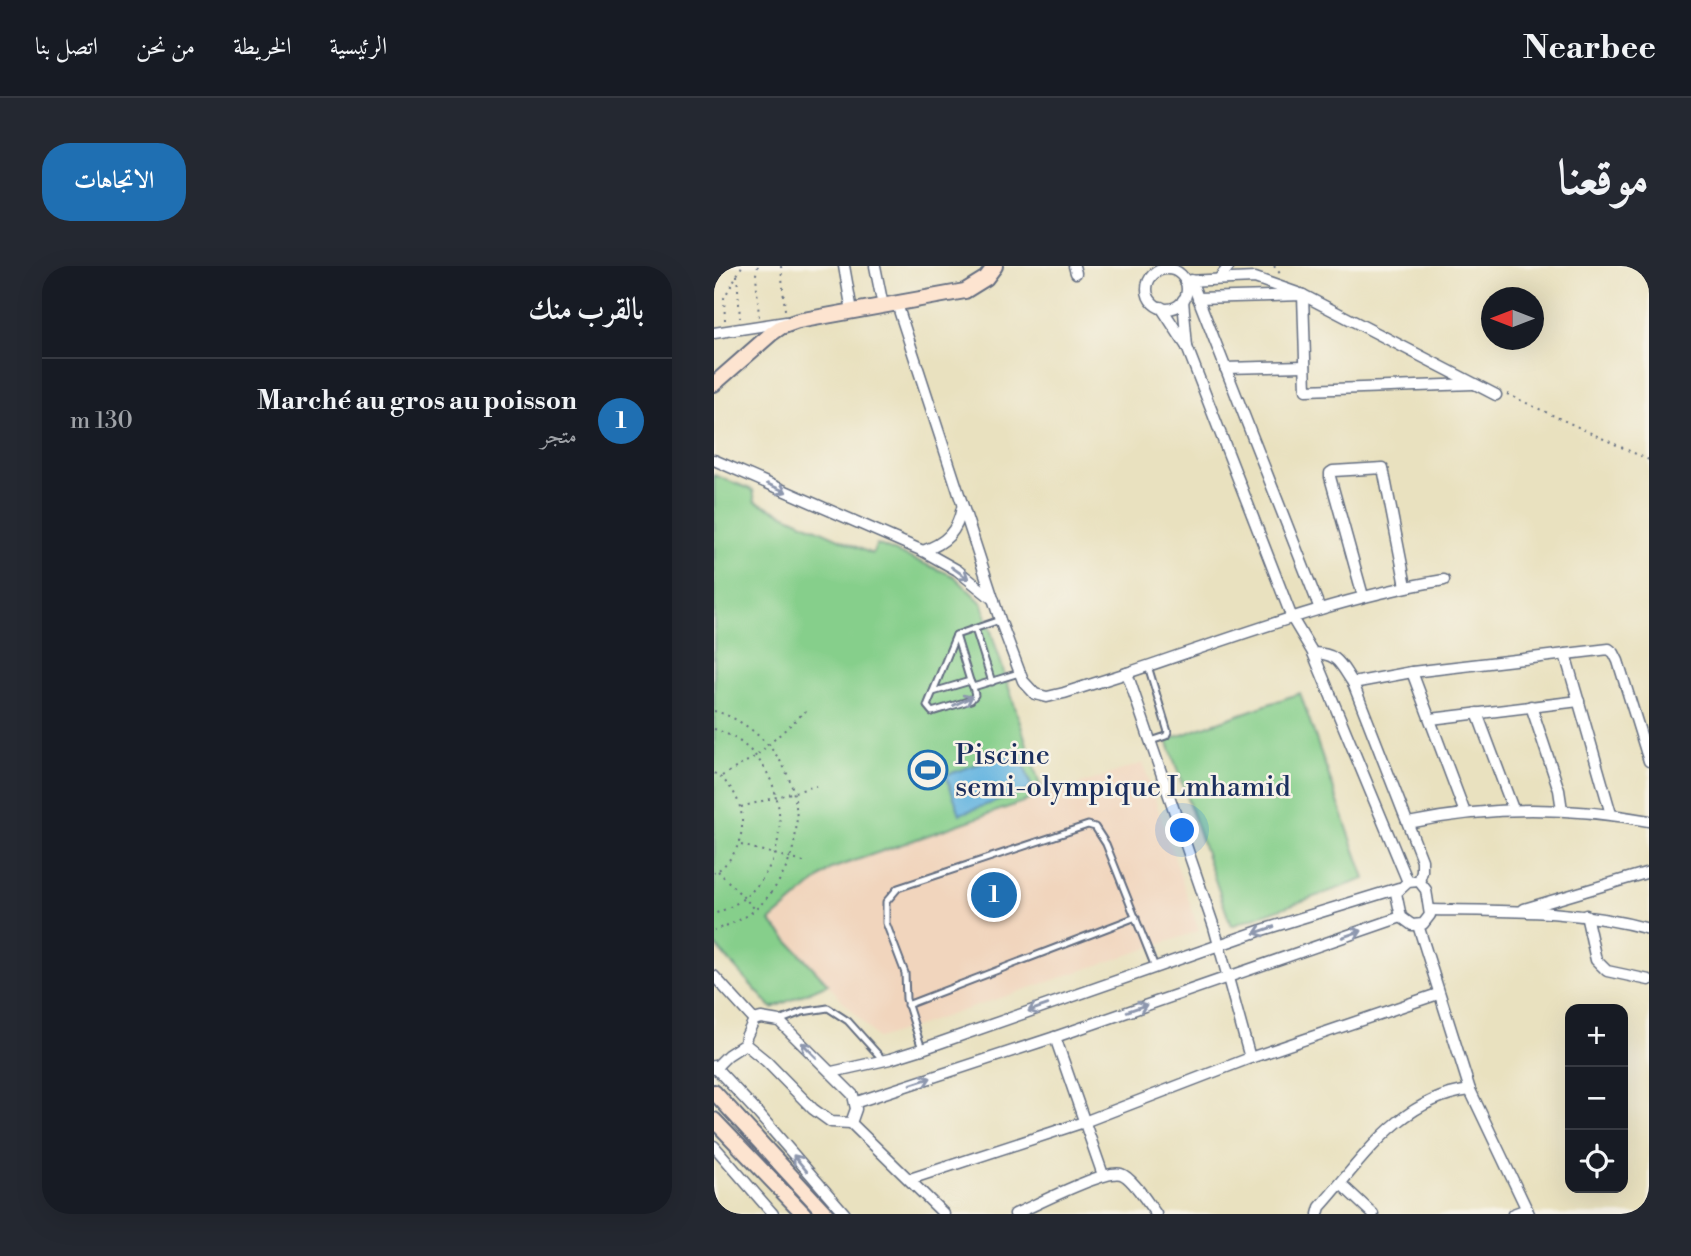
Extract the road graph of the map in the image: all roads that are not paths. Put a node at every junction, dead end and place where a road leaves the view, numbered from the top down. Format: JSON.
{"nodes":[{"id":1,"x":844,"y":266,"type":"edge"},
{"id":2,"x":874,"y":266,"type":"edge"},
{"id":3,"x":995,"y":266,"type":"edge"},
{"id":4,"x":1151,"y":266,"type":"edge"},
{"id":5,"x":1229,"y":266,"type":"edge"},
{"id":6,"x":1168,"y":268,"type":"edge"},
{"id":7,"x":1219,"y":279,"type":"junction"},
{"id":8,"x":1188,"y":281,"type":"junction"},
{"id":9,"x":1148,"y":282,"type":"junction"},
{"id":10,"x":1303,"y":295,"type":"junction"},
{"id":11,"x":1198,"y":298,"type":"junction"},
{"id":12,"x":1183,"y":300,"type":"junction"},
{"id":13,"x":890,"y":305,"type":"junction"},
{"id":14,"x":1161,"y":307,"type":"junction"},
{"id":15,"x":852,"y":311,"type":"junction"},
{"id":16,"x":792,"y":322,"type":"junction"},
{"id":17,"x":714,"y":333,"type":"edge"},
{"id":18,"x":1187,"y":347,"type":"junction"},
{"id":19,"x":1305,"y":366,"type":"junction"},
{"id":20,"x":1225,"y":368,"type":"junction"},
{"id":21,"x":714,"y":384,"type":"edge"},
{"id":22,"x":1473,"y":384,"type":"junction"},
{"id":23,"x":1496,"y":395,"type":"dead end"},
{"id":24,"x":714,"y":460,"type":"edge"},
{"id":25,"x":963,"y":506,"type":"junction"},
{"id":26,"x":923,"y":551,"type":"junction"},
{"id":27,"x":1444,"y":579,"type":"dead end"},
{"id":28,"x":1406,"y":586,"type":"junction"},
{"id":29,"x":1363,"y":596,"type":"junction"},
{"id":30,"x":994,"y":600,"type":"junction"},
{"id":31,"x":1320,"y":609,"type":"junction"},
{"id":32,"x":1292,"y":618,"type":"junction"},
{"id":33,"x":1000,"y":620,"type":"junction"},
{"id":34,"x":975,"y":629,"type":"junction"},
{"id":35,"x":956,"y":635,"type":"junction"},
{"id":36,"x":1313,"y":653,"type":"junction"},
{"id":37,"x":1565,"y":654,"type":"junction"},
{"id":38,"x":1148,"y":666,"type":"junction"},
{"id":39,"x":1412,"y":672,"type":"junction"},
{"id":40,"x":1019,"y":673,"type":"junction"},
{"id":41,"x":1127,"y":673,"type":"junction"},
{"id":42,"x":992,"y":682,"type":"junction"},
{"id":43,"x":1353,"y":683,"type":"junction"},
{"id":44,"x":971,"y":684,"type":"junction"},
{"id":45,"x":933,"y":692,"type":"junction"},
{"id":46,"x":1579,"y":701,"type":"junction"},
{"id":47,"x":1531,"y":706,"type":"junction"},
{"id":48,"x":1477,"y":713,"type":"junction"},
{"id":49,"x":1431,"y":719,"type":"junction"},
{"id":50,"x":1151,"y":741,"type":"junction"},
{"id":51,"x":1649,"y":761,"type":"edge"},
{"id":52,"x":1513,"y":809,"type":"junction"},
{"id":53,"x":1562,"y":810,"type":"junction"},
{"id":54,"x":1465,"y":813,"type":"junction"},
{"id":55,"x":1611,"y":814,"type":"junction"},
{"id":56,"x":1649,"y":821,"type":"edge"},
{"id":57,"x":1408,"y":823,"type":"junction"},
{"id":58,"x":1649,"y":872,"type":"edge"},
{"id":59,"x":1409,"y":884,"type":"junction"},
{"id":60,"x":1430,"y":910,"type":"junction"},
{"id":61,"x":1520,"y":911,"type":"junction"},
{"id":62,"x":1586,"y":915,"type":"junction"},
{"id":63,"x":1136,"y":917,"type":"junction"},
{"id":64,"x":1401,"y":918,"type":"junction"},
{"id":65,"x":1418,"y":925,"type":"junction"},
{"id":66,"x":1649,"y":929,"type":"edge"},
{"id":67,"x":1219,"y":946,"type":"junction"},
{"id":68,"x":1155,"y":967,"type":"junction"},
{"id":69,"x":714,"y":976,"type":"edge"},
{"id":70,"x":1227,"y":978,"type":"junction"},
{"id":71,"x":1649,"y":980,"type":"edge"},
{"id":72,"x":1438,"y":994,"type":"junction"},
{"id":73,"x":907,"y":1005,"type":"junction"},
{"id":74,"x":754,"y":1020,"type":"junction"},
{"id":75,"x":779,"y":1021,"type":"junction"},
{"id":76,"x":1055,"y":1037,"type":"junction"},
{"id":77,"x":745,"y":1044,"type":"junction"},
{"id":78,"x":922,"y":1049,"type":"junction"},
{"id":79,"x":1250,"y":1058,"type":"junction"},
{"id":80,"x":884,"y":1060,"type":"junction"},
{"id":81,"x":714,"y":1065,"type":"edge"},
{"id":82,"x":832,"y":1072,"type":"junction"},
{"id":83,"x":1470,"y":1090,"type":"junction"},
{"id":84,"x":714,"y":1092,"type":"edge"},
{"id":85,"x":857,"y":1102,"type":"junction"},
{"id":86,"x":714,"y":1120,"type":"edge"},
{"id":87,"x":1084,"y":1122,"type":"junction"},
{"id":88,"x":851,"y":1123,"type":"junction"},
{"id":89,"x":714,"y":1146,"type":"edge"},
{"id":90,"x":1103,"y":1175,"type":"junction"},
{"id":91,"x":910,"y":1180,"type":"junction"},
{"id":92,"x":1341,"y":1184,"type":"junction"},
{"id":93,"x":1528,"y":1212,"type":"edge"},
{"id":94,"x":773,"y":1214,"type":"edge"},
{"id":95,"x":804,"y":1214,"type":"edge"},
{"id":96,"x":826,"y":1214,"type":"edge"},
{"id":97,"x":845,"y":1214,"type":"edge"},
{"id":98,"x":944,"y":1214,"type":"edge"},
{"id":99,"x":1015,"y":1214,"type":"edge"},
{"id":100,"x":1156,"y":1214,"type":"edge"},
{"id":101,"x":1318,"y":1214,"type":"edge"},
{"id":102,"x":1373,"y":1214,"type":"edge"},
{"id":103,"x":1513,"y":1214,"type":"edge"}],
"edges":[{"from":1,"to":15,"type":"street"},
{"from":2,"to":13,"type":"street"},
{"from":3,"to":13,"type":"street"},
{"from":4,"to":9,"type":"street"},
{"from":5,"to":7,"type":"street"},
{"from":6,"to":8,"type":"street"},
{"from":6,"to":9,"type":"street"},
{"from":7,"to":8,"type":"street"},
{"from":7,"to":10,"type":"street"},
{"from":8,"to":11,"type":"street"},
{"from":8,"to":12,"type":"street"},
{"from":9,"to":14,"type":"street"},
{"from":10,"to":11,"type":"street"},
{"from":10,"to":19,"type":"street"},
{"from":10,"to":22,"type":"street"},
{"from":11,"to":20,"type":"street"},
{"from":12,"to":14,"type":"street"},
{"from":12,"to":18,"type":"street"},
{"from":13,"to":15,"type":"street"},
{"from":13,"to":25,"type":"street"},
{"from":14,"to":18,"type":"street"},
{"from":15,"to":16,"type":"street"},
{"from":16,"to":17,"type":"street"},
{"from":16,"to":21,"type":"street"},
{"from":18,"to":32,"type":"street"},
{"from":19,"to":20,"type":"street"},
{"from":19,"to":22,"type":"street"},
{"from":20,"to":31,"type":"street"},
{"from":22,"to":23,"type":"street"},
{"from":24,"to":26,"type":"street","one_way":true},
{"from":25,"to":26,"type":"street"},
{"from":25,"to":30,"type":"street"},
{"from":26,"to":30,"type":"street","one_way":true},
{"from":27,"to":28,"type":"street"},
{"from":28,"to":29,"type":"street"},
{"from":28,"to":29,"type":"street"},
{"from":29,"to":31,"type":"street"},
{"from":30,"to":33,"type":"street"},
{"from":31,"to":32,"type":"street"},
{"from":32,"to":36,"type":"street"},
{"from":32,"to":38,"type":"street"},
{"from":33,"to":34,"type":"lane"},
{"from":33,"to":40,"type":"street"},
{"from":34,"to":35,"type":"lane"},
{"from":34,"to":42,"type":"lane"},
{"from":35,"to":44,"type":"lane"},
{"from":35,"to":45,"type":"lane"},
{"from":36,"to":43,"type":"street"},
{"from":36,"to":59,"type":"street"},
{"from":37,"to":39,"type":"street"},
{"from":37,"to":46,"type":"street"},
{"from":37,"to":51,"type":"street"},
{"from":38,"to":41,"type":"street"},
{"from":38,"to":50,"type":"lane"},
{"from":39,"to":43,"type":"street"},
{"from":39,"to":49,"type":"street"},
{"from":40,"to":41,"type":"street"},
{"from":40,"to":42,"type":"lane"},
{"from":41,"to":50,"type":"street"},
{"from":42,"to":44,"type":"lane"},
{"from":43,"to":57,"type":"street"},
{"from":44,"to":45,"type":"lane"},
{"from":45,"to":44,"type":"lane","one_way":true},
{"from":46,"to":47,"type":"street"},
{"from":46,"to":55,"type":"street"},
{"from":47,"to":48,"type":"street"},
{"from":47,"to":53,"type":"street"},
{"from":48,"to":49,"type":"street"},
{"from":48,"to":52,"type":"street"},
{"from":49,"to":54,"type":"street"},
{"from":50,"to":67,"type":"street"},
{"from":52,"to":53,"type":"street"},
{"from":52,"to":54,"type":"street"},
{"from":53,"to":55,"type":"street"},
{"from":54,"to":57,"type":"street"},
{"from":55,"to":56,"type":"street"},
{"from":57,"to":59,"type":"street"},
{"from":58,"to":61,"type":"street"},
{"from":59,"to":60,"type":"street"},
{"from":59,"to":64,"type":"street"},
{"from":59,"to":67,"type":"street","one_way":true},
{"from":60,"to":61,"type":"street"},
{"from":60,"to":65,"type":"street"},
{"from":61,"to":62,"type":"street"},
{"from":62,"to":66,"type":"street"},
{"from":62,"to":71,"type":"street"},
{"from":63,"to":68,"type":"lane"},
{"from":63,"to":73,"type":"lane"},
{"from":63,"to":73,"type":"lane"},
{"from":64,"to":65,"type":"street"},
{"from":70,"to":64,"type":"street","one_way":true},
{"from":65,"to":72,"type":"street"},
{"from":67,"to":68,"type":"street"},
{"from":67,"to":70,"type":"street"},
{"from":68,"to":78,"type":"street","one_way":true},
{"from":69,"to":74,"type":"street"},
{"from":76,"to":70,"type":"street","one_way":true},
{"from":70,"to":79,"type":"street"},
{"from":72,"to":79,"type":"street"},
{"from":72,"to":83,"type":"street"},
{"from":73,"to":78,"type":"lane"},
{"from":74,"to":75,"type":"street"},
{"from":74,"to":77,"type":"street"},
{"from":75,"to":80,"type":"lane"},
{"from":82,"to":75,"type":"street","one_way":true},
{"from":85,"to":76,"type":"street","one_way":true},
{"from":76,"to":87,"type":"street"},
{"from":77,"to":81,"type":"street"},
{"from":77,"to":88,"type":"street"},
{"from":78,"to":80,"type":"street"},
{"from":79,"to":87,"type":"street"},
{"from":80,"to":82,"type":"street"},
{"from":97,"to":81,"type":"street","one_way":true},
{"from":82,"to":85,"type":"street"},
{"from":83,"to":92,"type":"street"},
{"from":83,"to":93,"type":"street"},
{"from":84,"to":96,"type":"street"},
{"from":85,"to":88,"type":"street"},
{"from":86,"to":95,"type":"street"},
{"from":87,"to":90,"type":"street"},
{"from":87,"to":91,"type":"street"},
{"from":88,"to":91,"type":"street"},
{"from":89,"to":94,"type":"street"},
{"from":90,"to":99,"type":"street"},
{"from":90,"to":100,"type":"street"},
{"from":91,"to":98,"type":"street"},
{"from":92,"to":101,"type":"street"},
{"from":92,"to":102,"type":"street"},
{"from":93,"to":103,"type":"street"}]}
